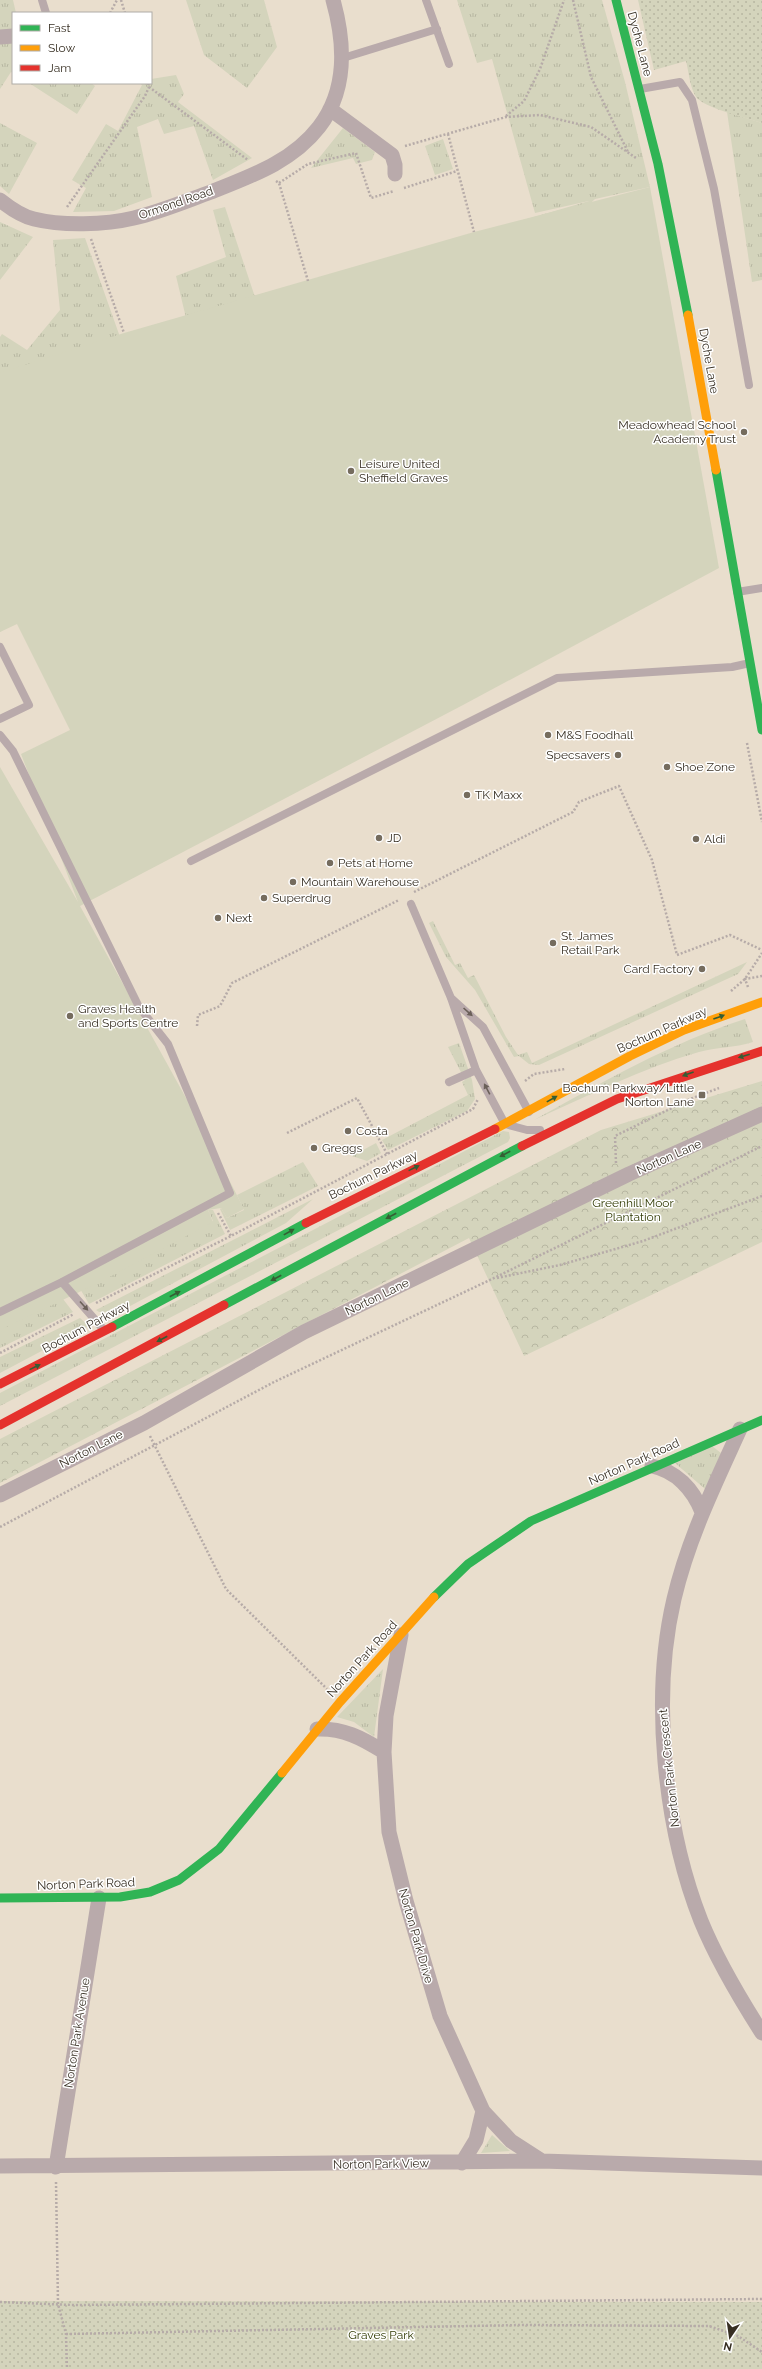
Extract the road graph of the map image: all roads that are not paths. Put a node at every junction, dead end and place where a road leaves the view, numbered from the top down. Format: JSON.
{"nodes":[{"id":1,"x":42,"y":0,"type":"edge"},
{"id":2,"x":333,"y":0,"type":"edge"},
{"id":3,"x":426,"y":0,"type":"edge"},
{"id":4,"x":616,"y":0,"type":"edge"},
{"id":5,"x":46,"y":12,"type":"edge"},
{"id":6,"x":437,"y":30,"type":"junction"},
{"id":7,"x":12,"y":36,"type":"edge"},
{"id":8,"x":0,"y":37,"type":"edge"},
{"id":9,"x":343,"y":58,"type":"junction"},
{"id":10,"x":449,"y":64,"type":"dead end"},
{"id":11,"x":640,"y":89,"type":"junction"},
{"id":12,"x":330,"y":109,"type":"junction"},
{"id":13,"x":395,"y":174,"type":"dead end"},
{"id":14,"x":0,"y":200,"type":"edge"},
{"id":15,"x":749,"y":385,"type":"dead end"},
{"id":16,"x":762,"y":588,"type":"edge"},
{"id":17,"x":736,"y":592,"type":"junction"},
{"id":18,"x":0,"y":647,"type":"edge"},
{"id":19,"x":750,"y":663,"type":"junction"},
{"id":20,"x":0,"y":719,"type":"edge"},
{"id":21,"x":762,"y":730,"type":"edge"},
{"id":22,"x":0,"y":735,"type":"edge"},
{"id":23,"x":191,"y":860,"type":"dead end"},
{"id":24,"x":410,"y":904,"type":"dead end"},
{"id":25,"x":451,"y":998,"type":"junction"},
{"id":26,"x":762,"y":1002,"type":"edge"},
{"id":27,"x":762,"y":1051,"type":"edge"},
{"id":28,"x":476,"y":1070,"type":"junction"},
{"id":29,"x":449,"y":1082,"type":"dead end"},
{"id":30,"x":529,"y":1112,"type":"junction"},
{"id":31,"x":762,"y":1114,"type":"edge"},
{"id":32,"x":505,"y":1124,"type":"junction"},
{"id":33,"x":527,"y":1130,"type":"junction"},
{"id":34,"x":552,"y":1130,"type":"junction"},
{"id":35,"x":523,"y":1145,"type":"junction"},
{"id":36,"x":62,"y":1282,"type":"junction"},
{"id":37,"x":0,"y":1312,"type":"edge"},
{"id":38,"x":105,"y":1331,"type":"junction"},
{"id":39,"x":0,"y":1384,"type":"edge"},
{"id":40,"x":762,"y":1420,"type":"edge"},
{"id":41,"x":0,"y":1425,"type":"edge"},
{"id":42,"x":740,"y":1429,"type":"junction"},
{"id":43,"x":652,"y":1466,"type":"junction"},
{"id":44,"x":0,"y":1495,"type":"edge"},
{"id":45,"x":702,"y":1512,"type":"junction"},
{"id":46,"x":401,"y":1634,"type":"junction"},
{"id":47,"x":317,"y":1729,"type":"junction"},
{"id":48,"x":384,"y":1752,"type":"junction"},
{"id":49,"x":0,"y":1898,"type":"edge"},
{"id":50,"x":99,"y":1898,"type":"junction"},
{"id":51,"x":762,"y":2033,"type":"edge"},
{"id":52,"x":483,"y":2111,"type":"junction"},
{"id":53,"x":542,"y":2161,"type":"junction"},
{"id":54,"x":462,"y":2163,"type":"junction"},
{"id":55,"x":0,"y":2166,"type":"edge"},
{"id":56,"x":56,"y":2167,"type":"junction"},
{"id":57,"x":762,"y":2168,"type":"edge"}],
"edges":[{"from":1,"to":5,"type":"lane"},
{"from":2,"to":9,"type":"street","name":"Ormond Road"},
{"from":3,"to":6,"type":"lane"},
{"from":4,"to":11,"type":"main road","name":"Dyche Lane"},
{"from":6,"to":9,"type":"lane"},
{"from":6,"to":10,"type":"lane"},
{"from":7,"to":8,"type":"street"},
{"from":9,"to":12,"type":"street","name":"Ormond Road"},
{"from":11,"to":15,"type":"lane"},
{"from":11,"to":17,"type":"main road","name":"Dyche Lane"},
{"from":12,"to":13,"type":"street"},
{"from":12,"to":14,"type":"street","name":"Ormond Road"},
{"from":16,"to":17,"type":"lane"},
{"from":17,"to":19,"type":"main road","name":"Dyche Lane"},
{"from":18,"to":20,"type":"lane"},
{"from":19,"to":21,"type":"main road","name":"Dyche Lane"},
{"from":19,"to":23,"type":"lane"},
{"from":22,"to":36,"type":"lane"},
{"from":24,"to":25,"type":"lane"},
{"from":25,"to":28,"type":"lane"},
{"from":25,"to":30,"type":"lane","one_way":true},
{"from":30,"to":26,"type":"main road","name":"Bochum Parkway","one_way":true},
{"from":27,"to":34,"type":"main road","one_way":true},
{"from":28,"to":29,"type":"lane"},
{"from":32,"to":28,"type":"lane","one_way":true},
{"from":30,"to":32,"type":"main road","name":"Bochum Parkway"},
{"from":30,"to":33,"type":"lane"},
{"from":31,"to":44,"type":"street","name":"Norton Lane"},
{"from":32,"to":33,"type":"lane"},
{"from":38,"to":32,"type":"main road","name":"Bochum Parkway","one_way":true},
{"from":33,"to":34,"type":"lane"},
{"from":33,"to":35,"type":"lane"},
{"from":34,"to":35,"type":"main road"},
{"from":35,"to":41,"type":"main road","one_way":true},
{"from":36,"to":37,"type":"lane"},
{"from":36,"to":38,"type":"lane","one_way":true},
{"from":39,"to":38,"type":"main road","name":"Bochum Parkway","one_way":true},
{"from":40,"to":42,"type":"main road","name":"Norton Park Road"},
{"from":42,"to":43,"type":"main road","name":"Norton Park Road"},
{"from":42,"to":45,"type":"street","name":"Norton Park Crescent"},
{"from":43,"to":45,"type":"street"},
{"from":43,"to":46,"type":"main road","name":"Norton Park Road"},
{"from":45,"to":51,"type":"street","name":"Norton Park Crescent"},
{"from":46,"to":47,"type":"main road","name":"Norton Park Road"},
{"from":46,"to":48,"type":"street","name":"Norton Park Drive"},
{"from":47,"to":48,"type":"street"},
{"from":47,"to":50,"type":"main road","name":"Norton Park Road"},
{"from":48,"to":52,"type":"street","name":"Norton Park Drive"},
{"from":49,"to":50,"type":"main road","name":"Norton Park Road"},
{"from":50,"to":56,"type":"street","name":"Norton Park Avenue"},
{"from":52,"to":53,"type":"street","name":"Norton Park Drive"},
{"from":52,"to":54,"type":"street"},
{"from":53,"to":54,"type":"street","name":"Norton Park View"},
{"from":53,"to":57,"type":"street","name":"Norton Park View"},
{"from":54,"to":56,"type":"street","name":"Norton Park View"},
{"from":55,"to":56,"type":"street","name":"Norton Park View"}]}
